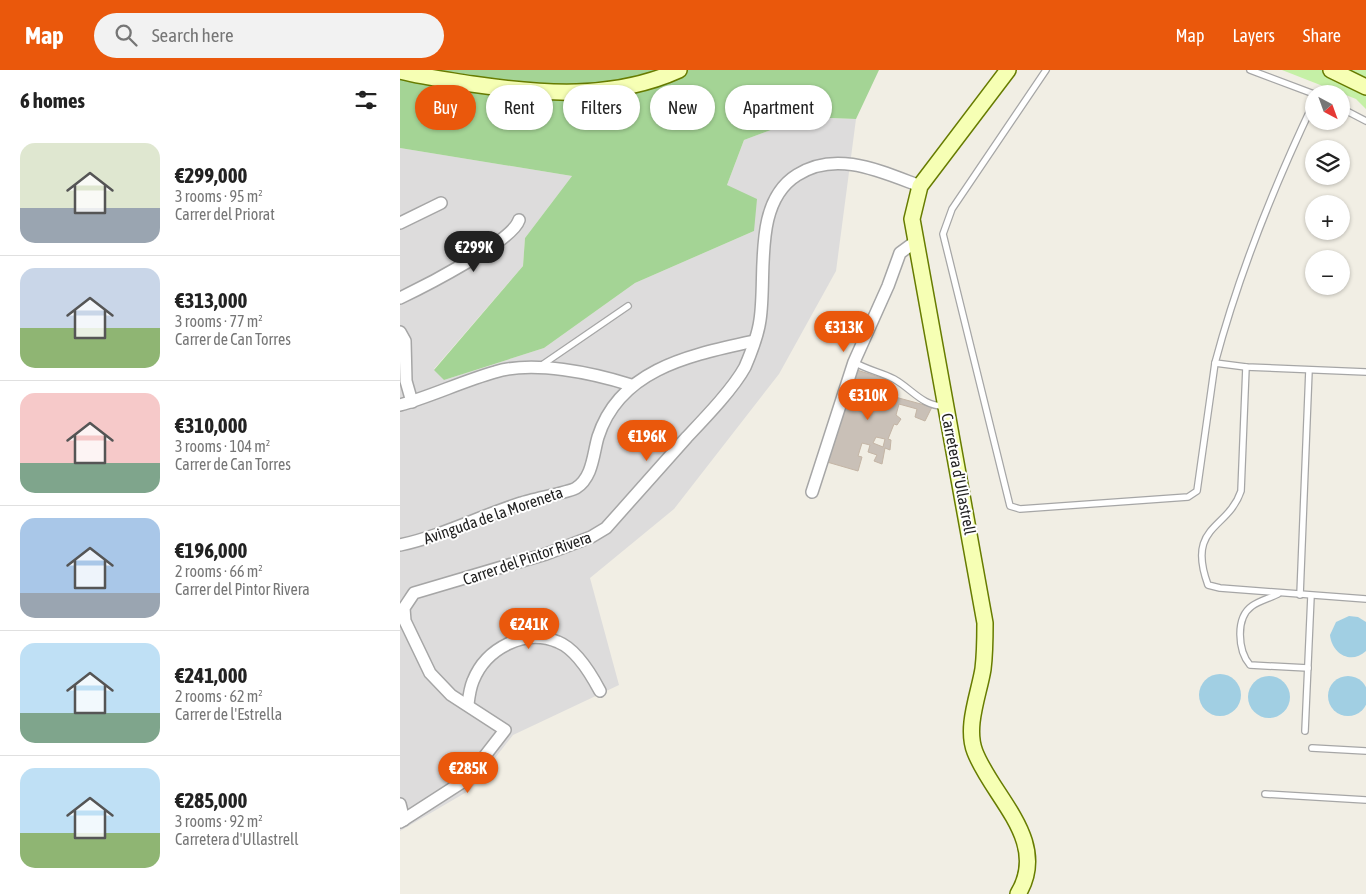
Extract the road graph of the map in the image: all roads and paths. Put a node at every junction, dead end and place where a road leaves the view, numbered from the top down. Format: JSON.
{"nodes":[{"id":1,"x":679,"y":70,"type":"edge"},
{"id":2,"x":1008,"y":70,"type":"edge"},
{"id":3,"x":1046,"y":70,"type":"edge"},
{"id":4,"x":1250,"y":70,"type":"edge"},
{"id":5,"x":1331,"y":70,"type":"edge"},
{"id":6,"x":400,"y":71,"type":"edge"},
{"id":7,"x":1366,"y":87,"type":"edge"},
{"id":8,"x":1305,"y":91,"type":"edge"},
{"id":9,"x":1350,"y":113,"type":"edge"},
{"id":10,"x":1305,"y":120,"type":"edge"},
{"id":11,"x":1366,"y":121,"type":"edge"},
{"id":12,"x":920,"y":186,"type":"junction"},
{"id":13,"x":440,"y":203,"type":"dead end"},
{"id":14,"x":518,"y":220,"type":"dead end"},
{"id":15,"x":400,"y":223,"type":"edge"},
{"id":16,"x":915,"y":242,"type":"junction"},
{"id":17,"x":400,"y":298,"type":"edge"},
{"id":18,"x":628,"y":306,"type":"dead end"},
{"id":19,"x":400,"y":332,"type":"edge"},
{"id":20,"x":754,"y":341,"type":"junction"},
{"id":21,"x":854,"y":362,"type":"junction"},
{"id":22,"x":1215,"y":363,"type":"junction"},
{"id":23,"x":1246,"y":367,"type":"junction"},
{"id":24,"x":538,"y":368,"type":"junction"},
{"id":25,"x":1309,"y":370,"type":"junction"},
{"id":26,"x":1366,"y":372,"type":"edge"},
{"id":27,"x":631,"y":385,"type":"junction"},
{"id":28,"x":412,"y":402,"type":"junction"},
{"id":29,"x":400,"y":405,"type":"edge"},
{"id":30,"x":946,"y":406,"type":"junction"},
{"id":31,"x":812,"y":492,"type":"dead end"},
{"id":32,"x":400,"y":545,"type":"edge"},
{"id":33,"x":1280,"y":593,"type":"junction"},
{"id":34,"x":1300,"y":595,"type":"junction"},
{"id":35,"x":1310,"y":596,"type":"junction"},
{"id":36,"x":1366,"y":599,"type":"edge"},
{"id":37,"x":1308,"y":668,"type":"junction"},
{"id":38,"x":600,"y":691,"type":"dead end"},
{"id":39,"x":468,"y":704,"type":"junction"},
{"id":40,"x":1305,"y":731,"type":"dead end"},
{"id":41,"x":1312,"y":748,"type":"dead end"},
{"id":42,"x":1366,"y":751,"type":"edge"},
{"id":43,"x":1264,"y":794,"type":"dead end"},
{"id":44,"x":1366,"y":800,"type":"edge"},
{"id":45,"x":400,"y":804,"type":"edge"},
{"id":46,"x":402,"y":821,"type":"edge"},
{"id":47,"x":1018,"y":894,"type":"edge"}],
"edges":[{"from":1,"to":6,"type":"street"},
{"from":2,"to":12,"type":"street","name":"Carretera d'Ullastrell"},
{"from":3,"to":22,"type":"lane"},
{"from":4,"to":8,"type":"lane"},
{"from":5,"to":7,"type":"street"},
{"from":9,"to":11,"type":"lane"},
{"from":10,"to":22,"type":"lane"},
{"from":12,"to":16,"type":"street","name":"Carretera d'Ullastrell"},
{"from":12,"to":20,"type":"street","name":"Carrer del Pintor Rivera"},
{"from":13,"to":15,"type":"street"},
{"from":14,"to":17,"type":"street"},
{"from":16,"to":21,"type":"street"},
{"from":16,"to":30,"type":"street","name":"Carretera d'Ullastrell"},
{"from":18,"to":24,"type":"lane"},
{"from":19,"to":28,"type":"street"},
{"from":20,"to":27,"type":"street","name":"Avinguda de la Moreneta"},
{"from":20,"to":39,"type":"street","name":"Carrer del Pintor Rivera"},
{"from":21,"to":30,"type":"lane"},
{"from":21,"to":31,"type":"street"},
{"from":22,"to":23,"type":"lane"},
{"from":23,"to":25,"type":"lane"},
{"from":23,"to":33,"type":"lane"},
{"from":24,"to":27,"type":"street"},
{"from":24,"to":28,"type":"street"},
{"from":25,"to":26,"type":"lane"},
{"from":25,"to":34,"type":"lane"},
{"from":27,"to":32,"type":"street","name":"Avinguda de la Moreneta"},
{"from":28,"to":29,"type":"street"},
{"from":30,"to":47,"type":"street","name":"Carretera d'Ullastrell"},
{"from":33,"to":34,"type":"lane"},
{"from":33,"to":37,"type":"lane"},
{"from":34,"to":35,"type":"lane"},
{"from":35,"to":36,"type":"lane"},
{"from":35,"to":37,"type":"lane"},
{"from":37,"to":40,"type":"lane"},
{"from":38,"to":39,"type":"street"},
{"from":39,"to":46,"type":"street","name":"Carrer del Pintor Rivera"},
{"from":41,"to":42,"type":"lane"},
{"from":43,"to":44,"type":"lane"},
{"from":45,"to":46,"type":"street"}]}
